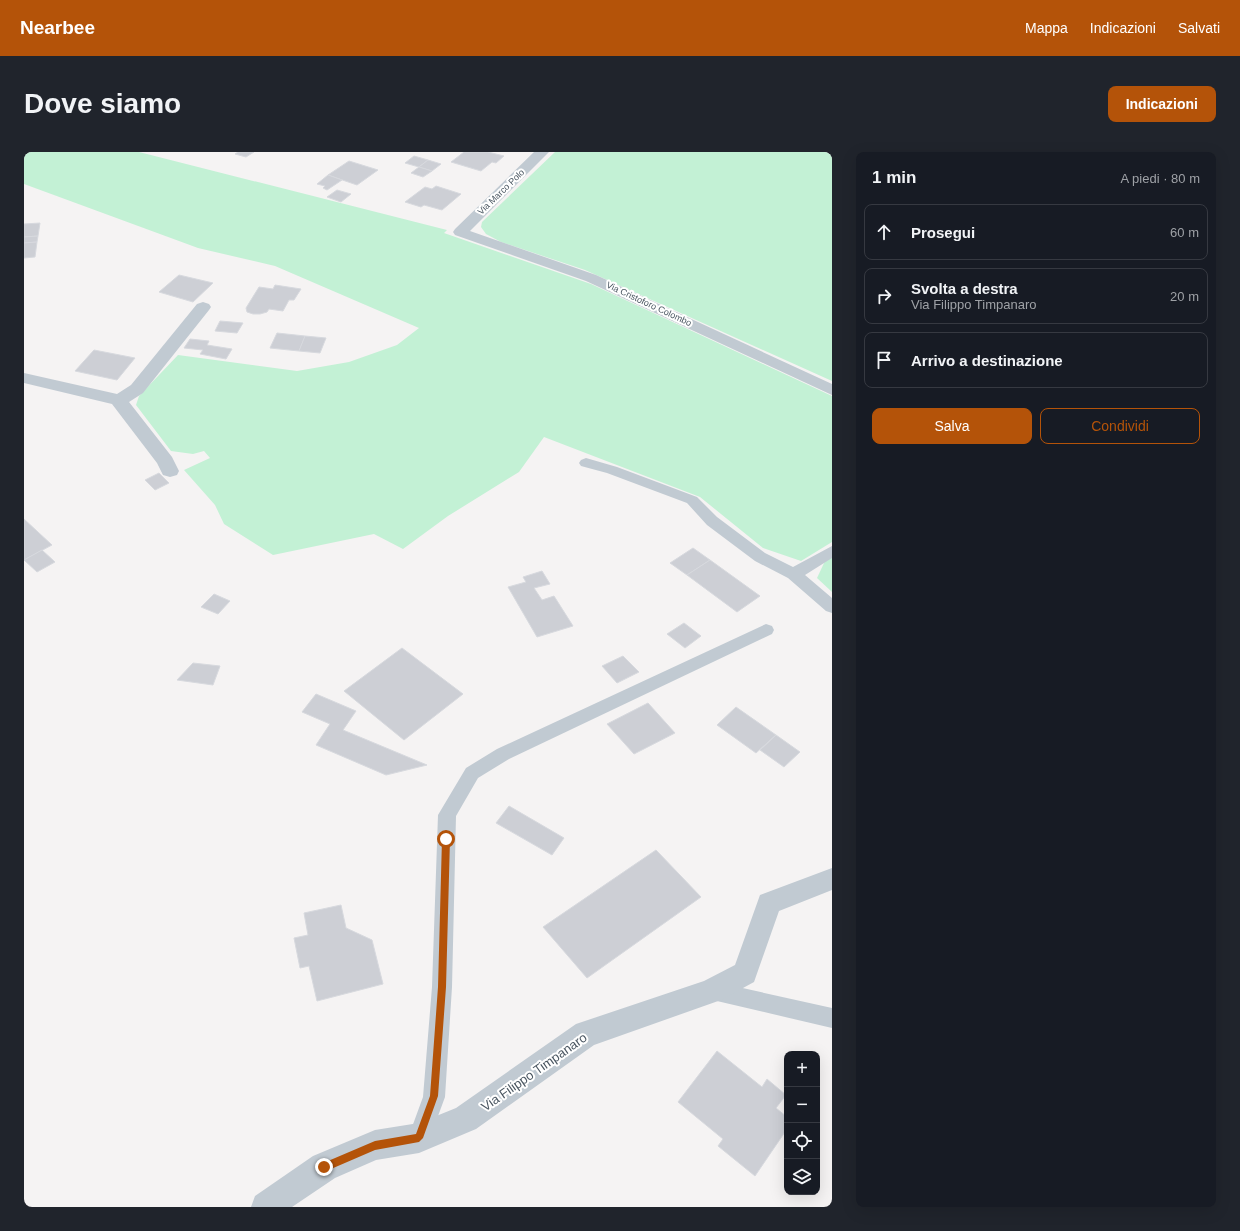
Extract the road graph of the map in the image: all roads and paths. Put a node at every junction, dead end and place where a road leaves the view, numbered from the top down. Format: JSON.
{"nodes":[{"id":1,"x":542,"y":152,"type":"edge"},
{"id":2,"x":460,"y":232,"type":"joint"},
{"id":3,"x":203,"y":307,"type":"dead end"},
{"id":4,"x":24,"y":378,"type":"edge"},
{"id":5,"x":832,"y":390,"type":"edge"},
{"id":6,"x":119,"y":401,"type":"junction"},
{"id":7,"x":586,"y":463,"type":"dead end"},
{"id":8,"x":170,"y":471,"type":"dead end"},
{"id":9,"x":832,"y":551,"type":"edge"},
{"id":10,"x":794,"y":574,"type":"junction"},
{"id":11,"x":832,"y":607,"type":"edge"},
{"id":12,"x":766,"y":630,"type":"dead end"},
{"id":13,"x":832,"y":879,"type":"edge"},
{"id":14,"x":711,"y":991,"type":"junction"},
{"id":15,"x":832,"y":1018,"type":"edge"},
{"id":16,"x":419,"y":1138,"type":"junction"},
{"id":17,"x":266,"y":1207,"type":"edge"}],
"edges":[{"from":1,"to":2,"type":"street","name":"Via Marco Polo"},
{"from":2,"to":5,"type":"street","name":"Via Cristoforo Colombo"},
{"from":3,"to":6,"type":"street"},
{"from":4,"to":6,"type":"street"},
{"from":6,"to":8,"type":"street"},
{"from":7,"to":10,"type":"lane"},
{"from":9,"to":10,"type":"lane"},
{"from":10,"to":11,"type":"lane"},
{"from":12,"to":16,"type":"lane"},
{"from":13,"to":14,"type":"street","name":"Via Filippo Timpanaro"},
{"from":14,"to":15,"type":"lane"},
{"from":14,"to":16,"type":"street","name":"Via Filippo Timpanaro"},
{"from":16,"to":17,"type":"street","name":"Via Filippo Timpanaro"}]}
